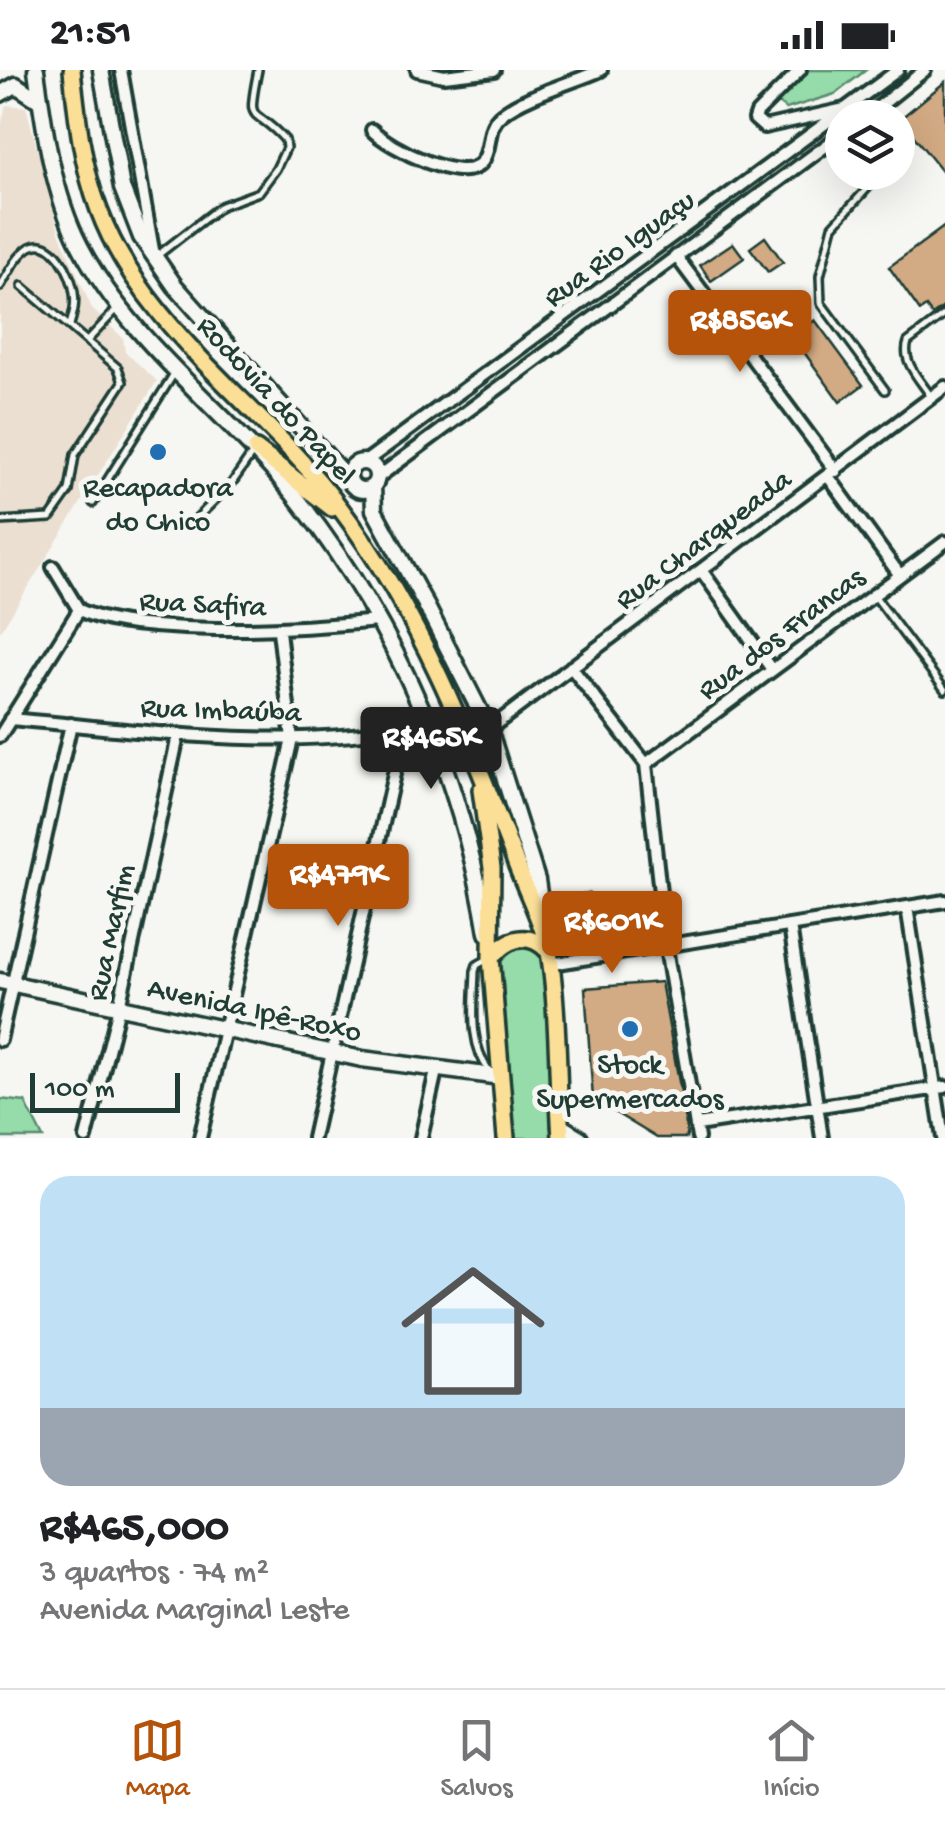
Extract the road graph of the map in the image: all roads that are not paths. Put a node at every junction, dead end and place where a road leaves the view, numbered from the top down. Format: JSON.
{"nodes":[{"id":1,"x":35,"y":70,"type":"edge"},
{"id":2,"x":72,"y":70,"type":"edge"},
{"id":3,"x":102,"y":70,"type":"edge"},
{"id":4,"x":121,"y":70,"type":"edge"},
{"id":5,"x":258,"y":70,"type":"edge"},
{"id":6,"x":417,"y":70,"type":"edge"},
{"id":7,"x":494,"y":70,"type":"edge"},
{"id":8,"x":598,"y":70,"type":"edge"},
{"id":9,"x":800,"y":70,"type":"edge"},
{"id":10,"x":898,"y":70,"type":"edge"},
{"id":11,"x":925,"y":70,"type":"edge"},
{"id":12,"x":6,"y":72,"type":"edge"},
{"id":13,"x":16,"y":85,"type":"junction"},
{"id":14,"x":0,"y":94,"type":"edge"},
{"id":15,"x":861,"y":100,"type":"edge"},
{"id":16,"x":888,"y":100,"type":"edge"},
{"id":17,"x":40,"y":101,"type":"junction"},
{"id":18,"x":825,"y":114,"type":"edge"},
{"id":19,"x":825,"y":127,"type":"edge"},
{"id":20,"x":372,"y":130,"type":"dead end"},
{"id":21,"x":825,"y":146,"type":"edge"},
{"id":22,"x":866,"y":190,"type":"edge"},
{"id":23,"x":676,"y":256,"type":"junction"},
{"id":24,"x":154,"y":257,"type":"junction"},
{"id":25,"x":0,"y":286,"type":"edge"},
{"id":26,"x":22,"y":286,"type":"dead end"},
{"id":27,"x":120,"y":306,"type":"junction"},
{"id":28,"x":945,"y":314,"type":"edge"},
{"id":29,"x":70,"y":327,"type":"junction"},
{"id":30,"x":87,"y":341,"type":"junction"},
{"id":31,"x":177,"y":370,"type":"junction"},
{"id":32,"x":945,"y":387,"type":"edge"},
{"id":33,"x":884,"y":390,"type":"dead end"},
{"id":34,"x":932,"y":397,"type":"junction"},
{"id":35,"x":311,"y":436,"type":"junction"},
{"id":36,"x":256,"y":449,"type":"junction"},
{"id":37,"x":361,"y":463,"type":"junction"},
{"id":38,"x":832,"y":474,"type":"junction"},
{"id":39,"x":351,"y":482,"type":"junction"},
{"id":40,"x":375,"y":482,"type":"junction"},
{"id":41,"x":93,"y":504,"type":"dead end"},
{"id":42,"x":0,"y":521,"type":"edge"},
{"id":43,"x":192,"y":524,"type":"dead end"},
{"id":44,"x":353,"y":526,"type":"junction"},
{"id":45,"x":945,"y":542,"type":"edge"},
{"id":46,"x":53,"y":566,"type":"dead end"},
{"id":47,"x":701,"y":570,"type":"junction"},
{"id":48,"x":898,"y":574,"type":"junction"},
{"id":49,"x":872,"y":593,"type":"junction"},
{"id":50,"x":79,"y":610,"type":"junction"},
{"id":51,"x":377,"y":622,"type":"junction"},
{"id":52,"x":279,"y":631,"type":"junction"},
{"id":53,"x":571,"y":667,"type":"junction"},
{"id":54,"x":771,"y":668,"type":"junction"},
{"id":55,"x":945,"y":690,"type":"edge"},
{"id":56,"x":10,"y":719,"type":"junction"},
{"id":57,"x":429,"y":723,"type":"junction"},
{"id":58,"x":71,"y":724,"type":"junction"},
{"id":59,"x":404,"y":729,"type":"junction"},
{"id":60,"x":489,"y":729,"type":"junction"},
{"id":61,"x":0,"y":736,"type":"edge"},
{"id":62,"x":178,"y":736,"type":"junction"},
{"id":63,"x":292,"y":739,"type":"junction"},
{"id":64,"x":475,"y":756,"type":"junction"},
{"id":65,"x":646,"y":764,"type":"junction"},
{"id":66,"x":945,"y":901,"type":"edge"},
{"id":67,"x":907,"y":907,"type":"junction"},
{"id":68,"x":790,"y":926,"type":"junction"},
{"id":69,"x":666,"y":948,"type":"junction"},
{"id":70,"x":491,"y":958,"type":"junction"},
{"id":71,"x":550,"y":958,"type":"junction"},
{"id":72,"x":6,"y":982,"type":"edge"},
{"id":73,"x":119,"y":1006,"type":"junction"},
{"id":74,"x":223,"y":1030,"type":"junction"},
{"id":75,"x":0,"y":1040,"type":"edge"},
{"id":76,"x":331,"y":1052,"type":"junction"},
{"id":77,"x":436,"y":1071,"type":"junction"},
{"id":78,"x":498,"y":1077,"type":"junction"},
{"id":79,"x":940,"y":1088,"type":"edge"},
{"id":80,"x":818,"y":1107,"type":"junction"},
{"id":81,"x":696,"y":1125,"type":"junction"},
{"id":82,"x":561,"y":1132,"type":"edge"},
{"id":83,"x":86,"y":1138,"type":"edge"},
{"id":84,"x":200,"y":1138,"type":"edge"},
{"id":85,"x":314,"y":1138,"type":"edge"},
{"id":86,"x":421,"y":1138,"type":"edge"},
{"id":87,"x":506,"y":1138,"type":"edge"},
{"id":88,"x":580,"y":1138,"type":"edge"},
{"id":89,"x":698,"y":1138,"type":"edge"},
{"id":90,"x":822,"y":1138,"type":"edge"},
{"id":91,"x":942,"y":1138,"type":"edge"}],
"edges":[{"from":1,"to":13,"type":"main road"},
{"from":1,"to":17,"type":"main road"},
{"from":2,"to":44,"type":"main road","name":"Rodovia do Papel"},
{"from":3,"to":24,"type":"main road"},
{"from":4,"to":24,"type":"street"},
{"from":5,"to":24,"type":"lane"},
{"from":6,"to":7,"type":"street"},
{"from":8,"to":20,"type":"street"},
{"from":9,"to":18,"type":"street"},
{"from":10,"to":15,"type":"street","name":"Rua Rio Iguaçu"},
{"from":11,"to":16,"type":"street"},
{"from":12,"to":13,"type":"main road"},
{"from":13,"to":14,"type":"main road"},
{"from":13,"to":17,"type":"main road"},
{"from":17,"to":27,"type":"main road"},
{"from":19,"to":37,"type":"street","name":"Rua Rio Iguaçu"},
{"from":21,"to":23,"type":"street","name":"Rua Rio Iguaçu"},
{"from":22,"to":33,"type":"lane"},
{"from":23,"to":38,"type":"street"},
{"from":23,"to":40,"type":"street","name":"Rua Rio Iguaçu"},
{"from":24,"to":35,"type":"main road"},
{"from":25,"to":29,"type":"lane"},
{"from":26,"to":29,"type":"lane"},
{"from":27,"to":30,"type":"lane"},
{"from":27,"to":31,"type":"main road"},
{"from":28,"to":34,"type":"lane"},
{"from":29,"to":30,"type":"lane"},
{"from":30,"to":42,"type":"lane"},
{"from":31,"to":36,"type":"main road"},
{"from":31,"to":41,"type":"lane"},
{"from":32,"to":34,"type":"street","name":"Rua Charqueada"},
{"from":34,"to":38,"type":"street","name":"Rua Charqueada"},
{"from":35,"to":37,"type":"main road"},
{"from":35,"to":39,"type":"main road"},
{"from":36,"to":43,"type":"lane"},
{"from":36,"to":44,"type":"main road"},
{"from":36,"to":51,"type":"main road"},
{"from":37,"to":39,"type":"main road"},
{"from":37,"to":40,"type":"main road"},
{"from":38,"to":47,"type":"street","name":"Rua Charqueada"},
{"from":38,"to":48,"type":"street"},
{"from":39,"to":40,"type":"main road"},
{"from":40,"to":60,"type":"main road"},
{"from":44,"to":64,"type":"main road","name":"Rodovia do Papel"},
{"from":45,"to":48,"type":"street","name":"Rua dos Francas"},
{"from":46,"to":50,"type":"street"},
{"from":47,"to":53,"type":"street","name":"Rua Charqueada"},
{"from":47,"to":54,"type":"street"},
{"from":48,"to":49,"type":"street","name":"Rua dos Francas"},
{"from":49,"to":54,"type":"street","name":"Rua dos Francas"},
{"from":49,"to":55,"type":"lane"},
{"from":50,"to":52,"type":"street","name":"Rua Safira"},
{"from":50,"to":56,"type":"street"},
{"from":51,"to":52,"type":"street","name":"Rua Safira"},
{"from":51,"to":57,"type":"main road"},
{"from":52,"to":63,"type":"street"},
{"from":53,"to":60,"type":"street","name":"Rua Charqueada"},
{"from":53,"to":65,"type":"street"},
{"from":54,"to":65,"type":"street","name":"Rua dos Francas"},
{"from":56,"to":58,"type":"street","name":"Rua Imbaúba"},
{"from":56,"to":61,"type":"street"},
{"from":57,"to":59,"type":"street","name":"Rua Imbaúba"},
{"from":57,"to":70,"type":"main road"},
{"from":58,"to":62,"type":"street","name":"Rua Imbaúba"},
{"from":58,"to":72,"type":"street"},
{"from":59,"to":63,"type":"street","name":"Rua Imbaúba"},
{"from":59,"to":76,"type":"street"},
{"from":60,"to":71,"type":"main road"},
{"from":62,"to":63,"type":"street","name":"Rua Imbaúba"},
{"from":62,"to":73,"type":"street","name":"Rua Marfim"},
{"from":63,"to":74,"type":"street"},
{"from":64,"to":70,"type":"main road","name":"Rodovia do Papel"},
{"from":64,"to":71,"type":"main road","name":"Rodovia do Papel"},
{"from":65,"to":69,"type":"street"},
{"from":66,"to":67,"type":"street"},
{"from":67,"to":68,"type":"street"},
{"from":67,"to":79,"type":"street"},
{"from":68,"to":69,"type":"street"},
{"from":68,"to":80,"type":"street"},
{"from":69,"to":71,"type":"street"},
{"from":69,"to":81,"type":"street"},
{"from":70,"to":71,"type":"main road"},
{"from":70,"to":78,"type":"main road","name":"Rodovia do Papel"},
{"from":71,"to":82,"type":"main road","name":"Rodovia do Papel"},
{"from":72,"to":73,"type":"main road","name":"Avenida Ipê-Roxo"},
{"from":72,"to":75,"type":"street"},
{"from":73,"to":74,"type":"main road","name":"Avenida Ipê-Roxo"},
{"from":73,"to":83,"type":"street","name":"Rua Marfim"},
{"from":74,"to":76,"type":"main road","name":"Avenida Ipê-Roxo"},
{"from":74,"to":84,"type":"street"},
{"from":76,"to":77,"type":"main road","name":"Avenida Ipê-Roxo"},
{"from":76,"to":85,"type":"street"},
{"from":77,"to":78,"type":"main road","name":"Avenida Ipê-Roxo"},
{"from":77,"to":86,"type":"street"},
{"from":78,"to":87,"type":"main road","name":"Rodovia do Papel"},
{"from":79,"to":80,"type":"street"},
{"from":79,"to":91,"type":"street"},
{"from":80,"to":81,"type":"street"},
{"from":80,"to":90,"type":"street"},
{"from":81,"to":89,"type":"street"},
{"from":82,"to":88,"type":"main road"}]}
